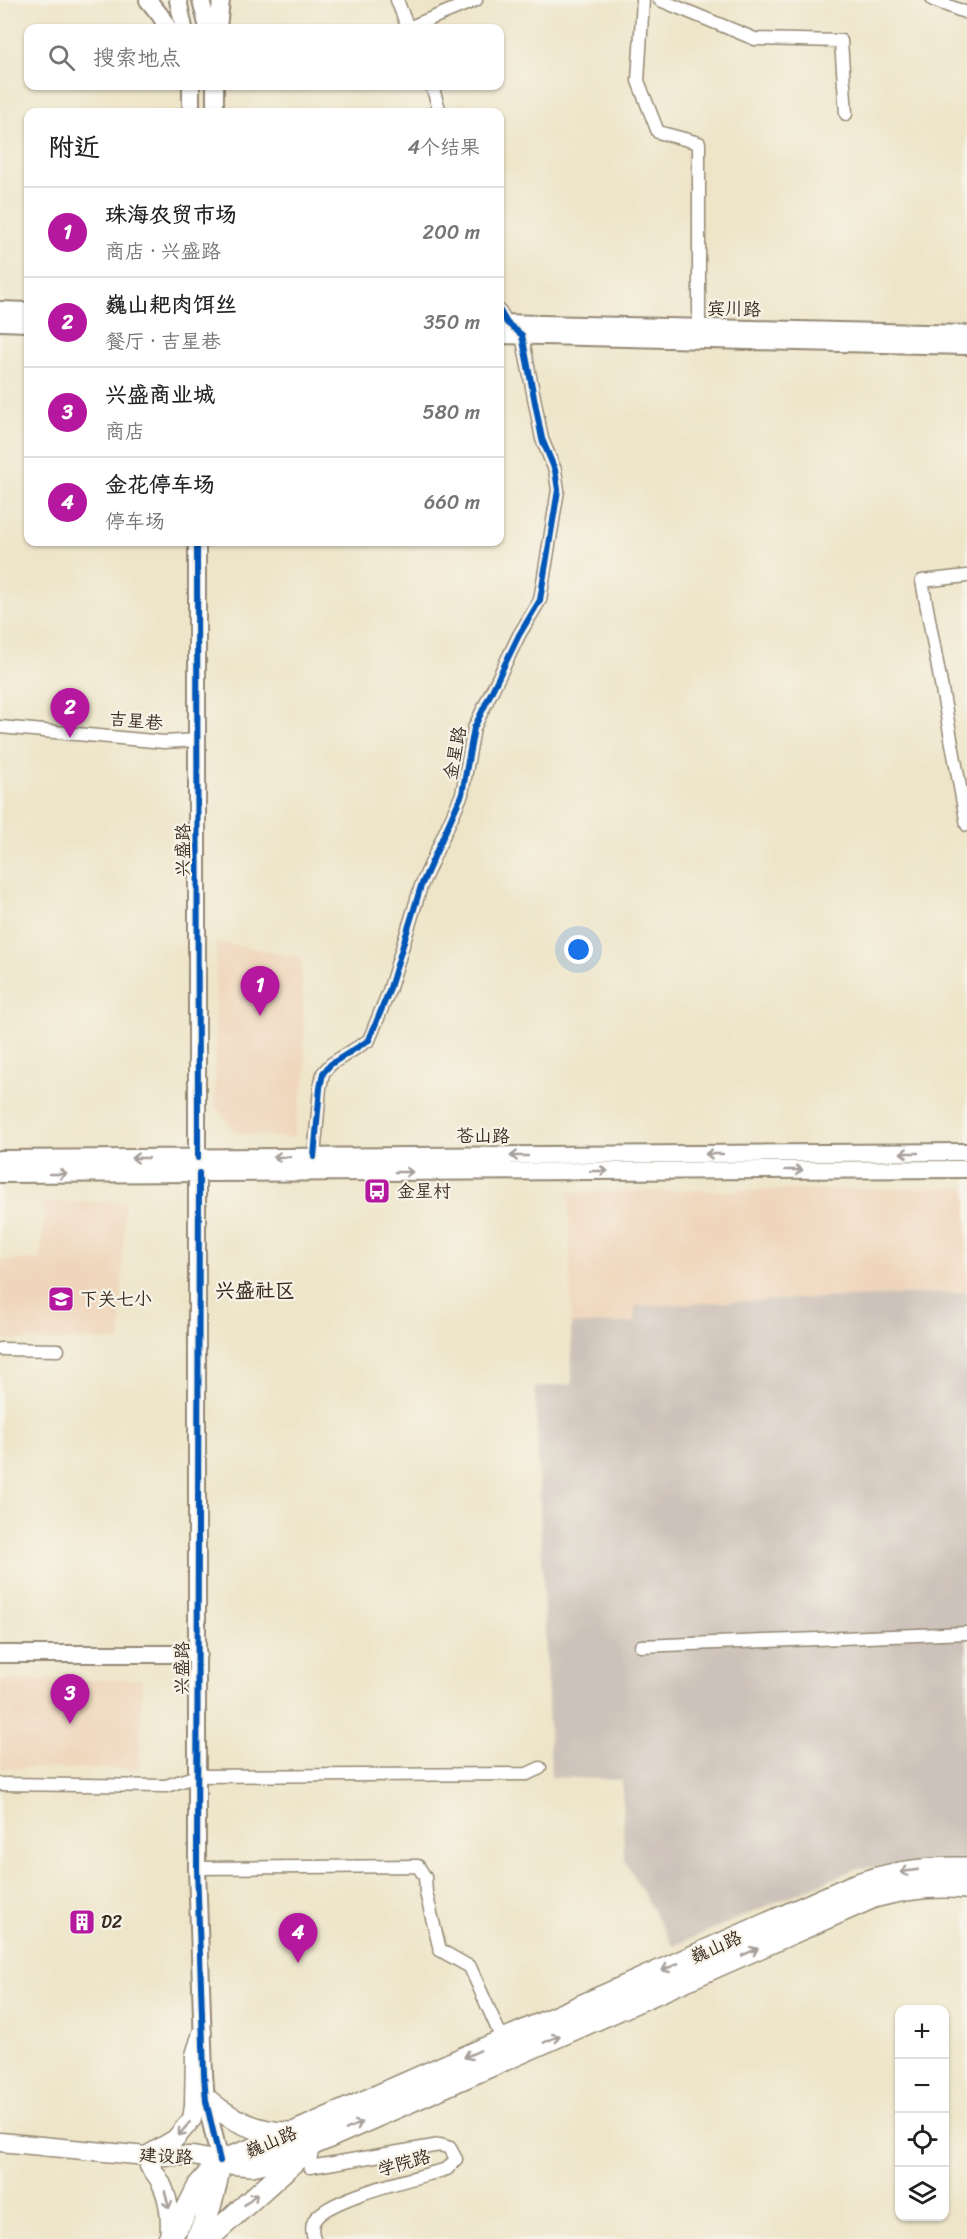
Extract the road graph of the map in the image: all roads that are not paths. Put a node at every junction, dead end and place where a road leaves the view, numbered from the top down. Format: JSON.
{"nodes":[{"id":1,"x":148,"y":0,"type":"edge"},
{"id":2,"x":178,"y":0,"type":"edge"},
{"id":3,"x":201,"y":0,"type":"edge"},
{"id":4,"x":221,"y":0,"type":"edge"},
{"id":5,"x":397,"y":0,"type":"edge"},
{"id":6,"x":476,"y":0,"type":"edge"},
{"id":7,"x":643,"y":0,"type":"edge"},
{"id":8,"x":660,"y":0,"type":"edge"},
{"id":9,"x":933,"y":0,"type":"edge"},
{"id":10,"x":967,"y":13,"type":"edge"},
{"id":11,"x":166,"y":24,"type":"edge"},
{"id":12,"x":183,"y":24,"type":"edge"},
{"id":13,"x":207,"y":24,"type":"edge"},
{"id":14,"x":218,"y":24,"type":"edge"},
{"id":15,"x":406,"y":24,"type":"edge"},
{"id":16,"x":418,"y":24,"type":"edge"},
{"id":17,"x":215,"y":90,"type":"edge"},
{"id":18,"x":433,"y":90,"type":"edge"},
{"id":19,"x":215,"y":108,"type":"edge"},
{"id":20,"x":439,"y":108,"type":"edge"},
{"id":21,"x":846,"y":114,"type":"dead end"},
{"id":22,"x":0,"y":310,"type":"edge"},
{"id":23,"x":24,"y":311,"type":"edge"},
{"id":24,"x":0,"y":322,"type":"edge"},
{"id":25,"x":24,"y":323,"type":"edge"},
{"id":26,"x":504,"y":323,"type":"edge"},
{"id":27,"x":504,"y":325,"type":"edge"},
{"id":28,"x":699,"y":328,"type":"junction"},
{"id":29,"x":967,"y":334,"type":"edge"},
{"id":30,"x":522,"y":335,"type":"junction"},
{"id":31,"x":967,"y":346,"type":"edge"},
{"id":32,"x":197,"y":546,"type":"edge"},
{"id":33,"x":967,"y":576,"type":"edge"},
{"id":34,"x":0,"y":727,"type":"edge"},
{"id":35,"x":198,"y":740,"type":"junction"},
{"id":36,"x":967,"y":825,"type":"edge"},
{"id":37,"x":967,"y":1152,"type":"edge"},
{"id":38,"x":314,"y":1157,"type":"junction"},
{"id":39,"x":0,"y":1159,"type":"edge"},
{"id":40,"x":198,"y":1165,"type":"junction"},
{"id":41,"x":967,"y":1169,"type":"edge"},
{"id":42,"x":0,"y":1174,"type":"edge"},
{"id":43,"x":0,"y":1349,"type":"edge"},
{"id":44,"x":58,"y":1350,"type":"dead end"},
{"id":45,"x":967,"y":1633,"type":"edge"},
{"id":46,"x":641,"y":1646,"type":"dead end"},
{"id":47,"x":0,"y":1654,"type":"edge"},
{"id":48,"x":198,"y":1654,"type":"junction"},
{"id":49,"x":540,"y":1768,"type":"dead end"},
{"id":50,"x":197,"y":1776,"type":"junction"},
{"id":51,"x":0,"y":1784,"type":"edge"},
{"id":52,"x":197,"y":1868,"type":"junction"},
{"id":53,"x":967,"y":1868,"type":"edge"},
{"id":54,"x":883,"y":1885,"type":"junction"},
{"id":55,"x":967,"y":1888,"type":"edge"},
{"id":56,"x":202,"y":2034,"type":"junction"},
{"id":57,"x":502,"y":2041,"type":"junction"},
{"id":58,"x":206,"y":2099,"type":"junction"},
{"id":59,"x":293,"y":2133,"type":"junction"},
{"id":60,"x":0,"y":2142,"type":"edge"},
{"id":61,"x":314,"y":2144,"type":"junction"},
{"id":62,"x":0,"y":2152,"type":"edge"},
{"id":63,"x":147,"y":2161,"type":"junction"},
{"id":64,"x":220,"y":2161,"type":"junction"},
{"id":65,"x":310,"y":2167,"type":"junction"},
{"id":66,"x":279,"y":2174,"type":"junction"},
{"id":67,"x":169,"y":2239,"type":"edge"},
{"id":68,"x":196,"y":2239,"type":"edge"},
{"id":69,"x":208,"y":2239,"type":"edge"},
{"id":70,"x":314,"y":2239,"type":"edge"}],
"edges":[{"from":1,"to":11,"type":"main road"},
{"from":2,"to":12,"type":"main road"},
{"from":3,"to":13,"type":"main road"},
{"from":4,"to":14,"type":"main road"},
{"from":5,"to":15,"type":"street"},
{"from":6,"to":16,"type":"street"},
{"from":7,"to":28,"type":"street"},
{"from":8,"to":21,"type":"street"},
{"from":9,"to":10,"type":"street"},
{"from":17,"to":19,"type":"main road"},
{"from":18,"to":20,"type":"street"},
{"from":22,"to":23,"type":"main road"},
{"from":24,"to":25,"type":"main road"},
{"from":26,"to":28,"type":"main road","name":"宾川路"},
{"from":27,"to":30,"type":"main road","name":"宾川路"},
{"from":28,"to":29,"type":"main road","name":"宾川路"},
{"from":30,"to":31,"type":"main road","name":"宾川路"},
{"from":30,"to":38,"type":"street","name":"金星路"},
{"from":32,"to":35,"type":"main road","name":"兴盛路"},
{"from":33,"to":36,"type":"street"},
{"from":34,"to":35,"type":"street","name":"吉星巷"},
{"from":35,"to":40,"type":"main road","name":"兴盛路"},
{"from":37,"to":38,"type":"main road","name":"苍山路","one_way":true},
{"from":38,"to":40,"type":"main road","name":"苍山路","one_way":true},
{"from":40,"to":39,"type":"main road","name":"苍山路","one_way":true},
{"from":40,"to":41,"type":"main road","name":"苍山路","one_way":true},
{"from":42,"to":40,"type":"main road","name":"苍山路","one_way":true},
{"from":40,"to":48,"type":"main road","name":"兴盛路"},
{"from":43,"to":44,"type":"street"},
{"from":45,"to":46,"type":"street"},
{"from":47,"to":48,"type":"main road"},
{"from":48,"to":50,"type":"main road","name":"兴盛路"},
{"from":49,"to":50,"type":"street"},
{"from":50,"to":51,"type":"street"},
{"from":50,"to":52,"type":"main road","name":"兴盛路"},
{"from":52,"to":56,"type":"main road","name":"兴盛路"},
{"from":52,"to":57,"type":"street"},
{"from":53,"to":54,"type":"highway","name":"巍山路","one_way":true},
{"from":54,"to":55,"type":"highway","name":"巍山路"},
{"from":54,"to":57,"type":"highway","name":"巍山路","one_way":true},
{"from":61,"to":54,"type":"highway","name":"巍山路","one_way":true},
{"from":56,"to":58,"type":"main road","name":"兴盛路"},
{"from":56,"to":63,"type":"main road","one_way":true},
{"from":57,"to":59,"type":"highway","name":"巍山路","one_way":true},
{"from":58,"to":59,"type":"highway"},
{"from":58,"to":64,"type":"main road","name":"兴盛路"},
{"from":59,"to":64,"type":"highway","name":"巍山路"},
{"from":60,"to":63,"type":"main road","name":"建设路"},
{"from":61,"to":64,"type":"highway","name":"巍山路"},
{"from":61,"to":65,"type":"street"},
{"from":61,"to":66,"type":"highway"},
{"from":62,"to":63,"type":"main road","name":"建设路"},
{"from":63,"to":64,"type":"main road","name":"建设路"},
{"from":63,"to":67,"type":"main road","one_way":true},
{"from":64,"to":67,"type":"highway"},
{"from":64,"to":68,"type":"highway"},
{"from":65,"to":66,"type":"street"},
{"from":65,"to":70,"type":"street","name":"学院路"},
{"from":69,"to":66,"type":"highway","one_way":true}]}
